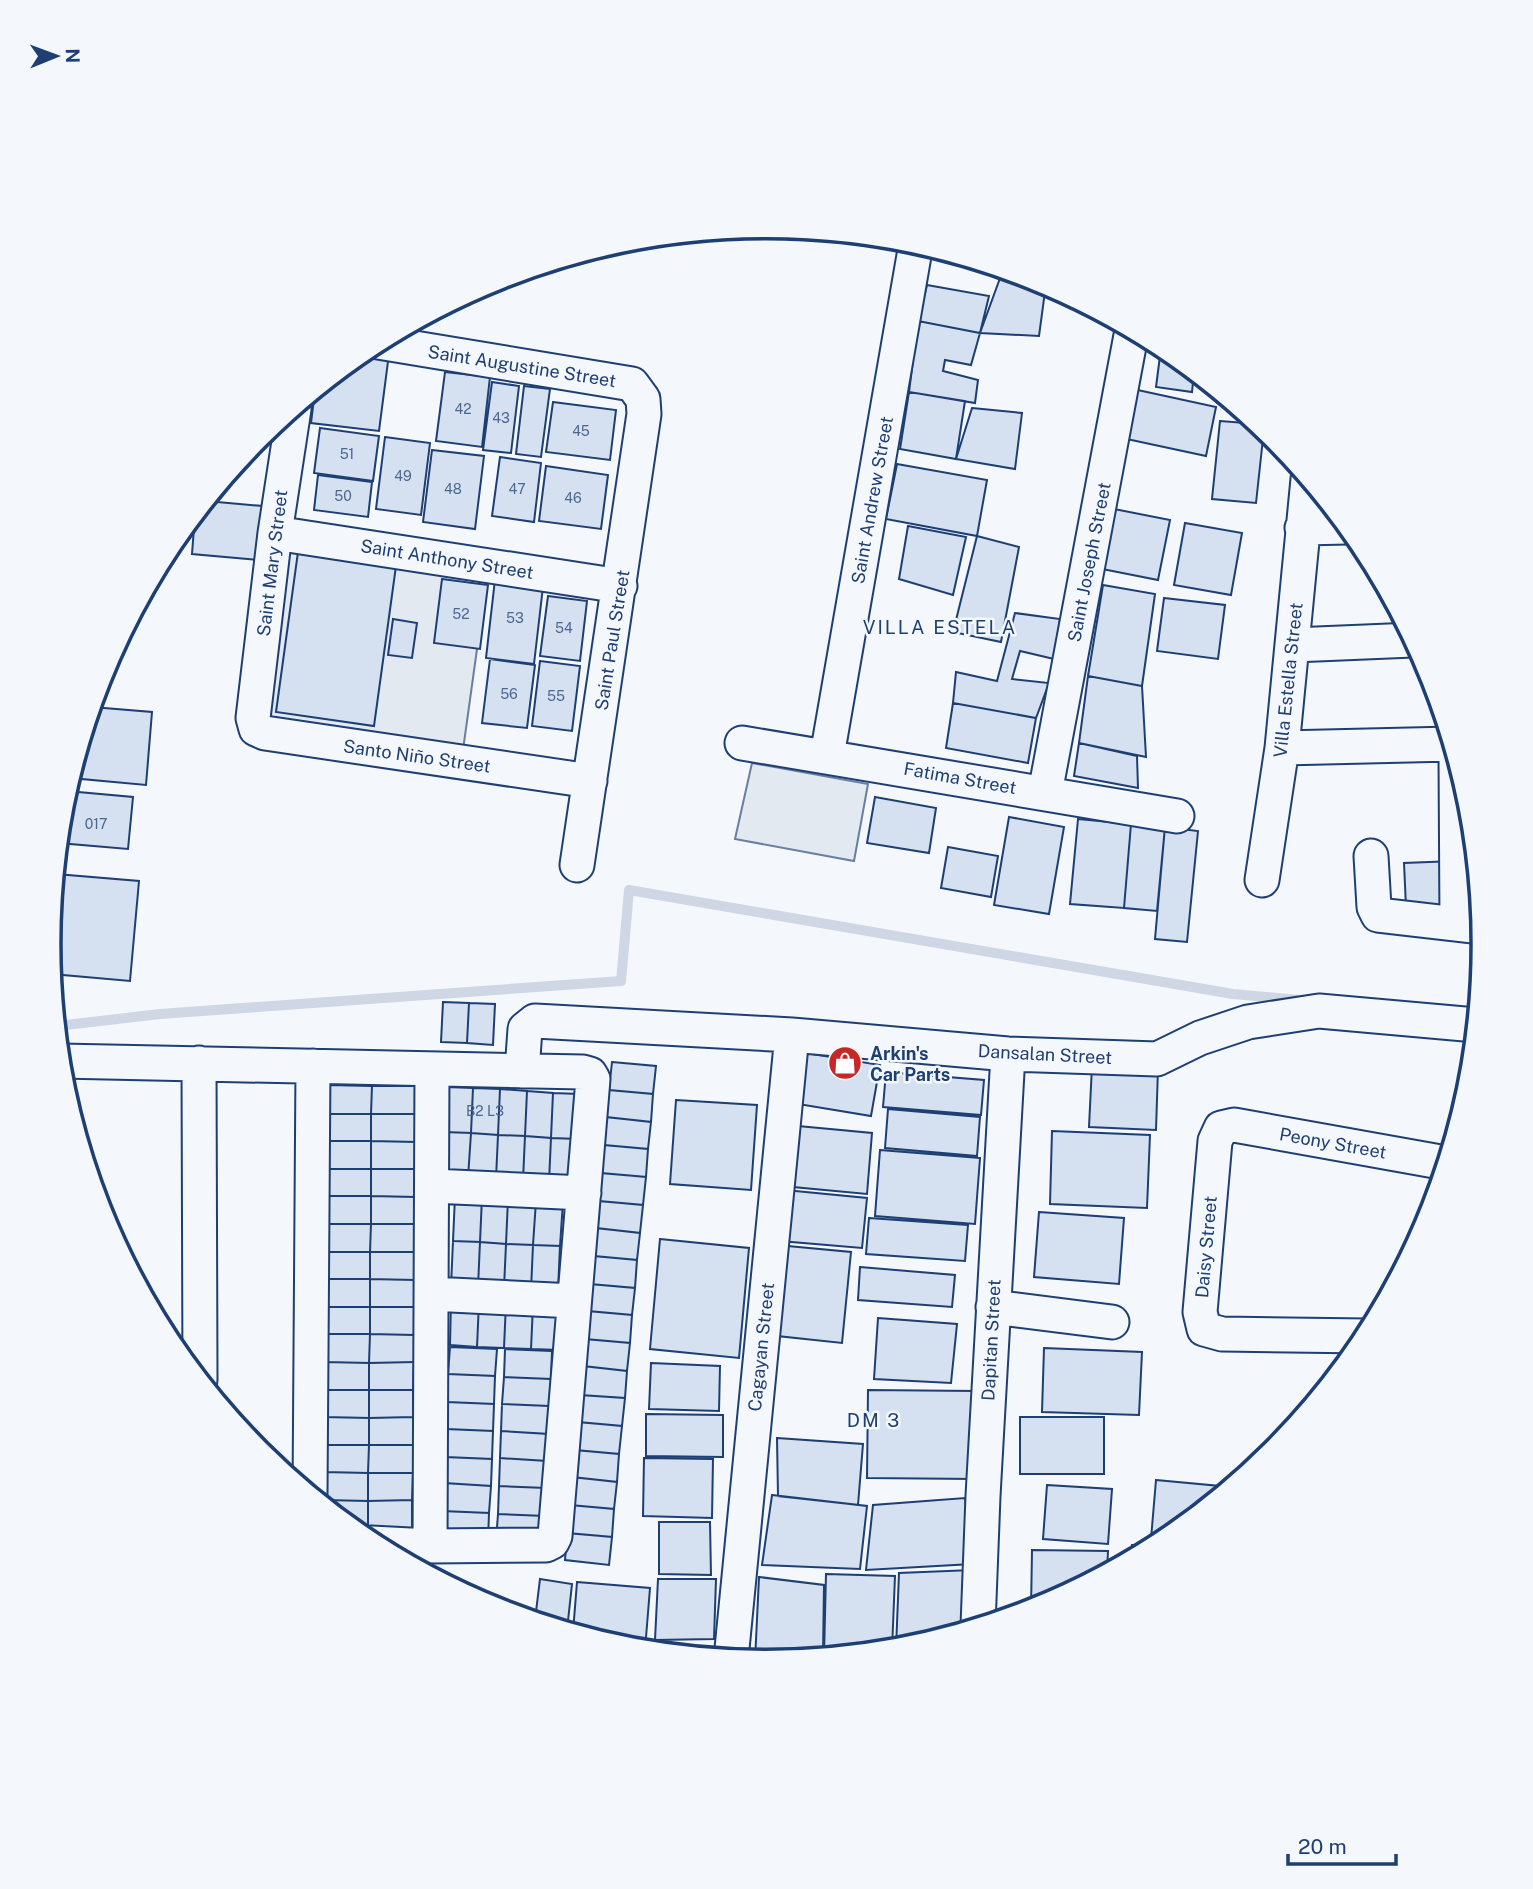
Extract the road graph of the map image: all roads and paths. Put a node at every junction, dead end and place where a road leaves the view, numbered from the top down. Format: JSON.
{"nodes":[{"id":1,"x":914,"y":255,"type":"edge"},
{"id":2,"x":1130,"y":341,"type":"edge"},
{"id":3,"x":396,"y":345,"type":"edge"},
{"id":4,"x":644,"y":414,"type":"joint"},
{"id":5,"x":292,"y":423,"type":"edge"},
{"id":6,"x":1307,"y":491,"type":"edge"},
{"id":7,"x":1335,"y":527,"type":"edge"},
{"id":8,"x":1302,"y":528,"type":"junction"},
{"id":9,"x":275,"y":533,"type":"junction"},
{"id":10,"x":620,"y":586,"type":"junction"},
{"id":11,"x":1402,"y":640,"type":"edge"},
{"id":12,"x":1293,"y":645,"type":"junction"},
{"id":13,"x":253,"y":718,"type":"joint"},
{"id":14,"x":743,"y":743,"type":"dead end"},
{"id":15,"x":1442,"y":744,"type":"edge"},
{"id":16,"x":1282,"y":748,"type":"junction"},
{"id":17,"x":827,"y":756,"type":"junction"},
{"id":18,"x":590,"y":781,"type":"junction"},
{"id":19,"x":1045,"y":793,"type":"junction"},
{"id":20,"x":1177,"y":816,"type":"dead end"},
{"id":21,"x":1462,"y":830,"type":"edge"},
{"id":22,"x":1371,"y":856,"type":"dead end"},
{"id":23,"x":577,"y":865,"type":"dead end"},
{"id":24,"x":1262,"y":880,"type":"dead end"},
{"id":25,"x":1470,"y":925,"type":"edge"},
{"id":26,"x":1467,"y":1024,"type":"edge"},
{"id":27,"x":792,"y":1035,"type":"junction"},
{"id":28,"x":1008,"y":1054,"type":"junction"},
{"id":29,"x":71,"y":1061,"type":"edge"},
{"id":30,"x":199,"y":1063,"type":"junction"},
{"id":31,"x":313,"y":1066,"type":"junction"},
{"id":32,"x":432,"y":1070,"type":"junction"},
{"id":33,"x":522,"y":1071,"type":"junction"},
{"id":34,"x":1221,"y":1128,"type":"joint"},
{"id":35,"x":1437,"y":1161,"type":"edge"},
{"id":36,"x":432,"y":1186,"type":"junction"},
{"id":37,"x":584,"y":1193,"type":"junction"},
{"id":38,"x":432,"y":1294,"type":"junction"},
{"id":39,"x":575,"y":1301,"type":"junction"},
{"id":40,"x":993,"y":1307,"type":"junction"},
{"id":41,"x":1112,"y":1322,"type":"dead end"},
{"id":42,"x":1353,"y":1336,"type":"edge"},
{"id":43,"x":201,"y":1365,"type":"edge"},
{"id":44,"x":310,"y":1482,"type":"edge"},
{"id":45,"x":397,"y":1544,"type":"edge"},
{"id":46,"x":430,"y":1546,"type":"junction"},
{"id":47,"x":978,"y":1617,"type":"edge"},
{"id":48,"x":732,"y":1649,"type":"edge"}],
"edges":[{"from":1,"to":17,"type":"street","name":"Saint Andrew Street"},
{"from":2,"to":19,"type":"street","name":"Saint Joseph Street"},
{"from":3,"to":4,"type":"street","name":"Saint Augustine Street"},
{"from":4,"to":10,"type":"street","name":"Saint Paul Street"},
{"from":5,"to":9,"type":"street","name":"Saint Mary Street"},
{"from":6,"to":8,"type":"street","name":"Villa Estella Street"},
{"from":7,"to":8,"type":"street"},
{"from":8,"to":12,"type":"street","name":"Villa Estella Street"},
{"from":9,"to":10,"type":"street","name":"Saint Anthony Street"},
{"from":9,"to":13,"type":"street","name":"Saint Mary Street"},
{"from":10,"to":18,"type":"street","name":"Saint Paul Street"},
{"from":11,"to":12,"type":"street"},
{"from":12,"to":16,"type":"street","name":"Villa Estella Street"},
{"from":13,"to":18,"type":"street","name":"Santo Niño Street"},
{"from":14,"to":17,"type":"street","name":"Fatima Street"},
{"from":15,"to":16,"type":"street"},
{"from":16,"to":24,"type":"street","name":"Villa Estella Street"},
{"from":17,"to":19,"type":"street","name":"Fatima Street"},
{"from":18,"to":23,"type":"street","name":"Saint Paul Street"},
{"from":19,"to":20,"type":"street","name":"Fatima Street"},
{"from":21,"to":25,"type":"street"},
{"from":22,"to":25,"type":"street"},
{"from":26,"to":28,"type":"street","name":"Dansalan Street"},
{"from":27,"to":28,"type":"street","name":"Dansalan Street"},
{"from":27,"to":33,"type":"street","name":"Dansalan Street"},
{"from":27,"to":48,"type":"street","name":"Cagayan Street"},
{"from":28,"to":40,"type":"street","name":"Dapitan Street"},
{"from":29,"to":30,"type":"street"},
{"from":30,"to":31,"type":"street"},
{"from":30,"to":43,"type":"street"},
{"from":31,"to":32,"type":"street"},
{"from":31,"to":44,"type":"street"},
{"from":32,"to":33,"type":"street"},
{"from":32,"to":36,"type":"street"},
{"from":33,"to":37,"type":"street"},
{"from":34,"to":35,"type":"street","name":"Peony Street"},
{"from":34,"to":42,"type":"street","name":"Daisy Street"},
{"from":36,"to":37,"type":"street"},
{"from":36,"to":38,"type":"street"},
{"from":37,"to":39,"type":"street"},
{"from":38,"to":39,"type":"street"},
{"from":38,"to":46,"type":"street"},
{"from":39,"to":46,"type":"street"},
{"from":40,"to":41,"type":"street"},
{"from":40,"to":47,"type":"street","name":"Dapitan Street"},
{"from":45,"to":46,"type":"street"}]}
